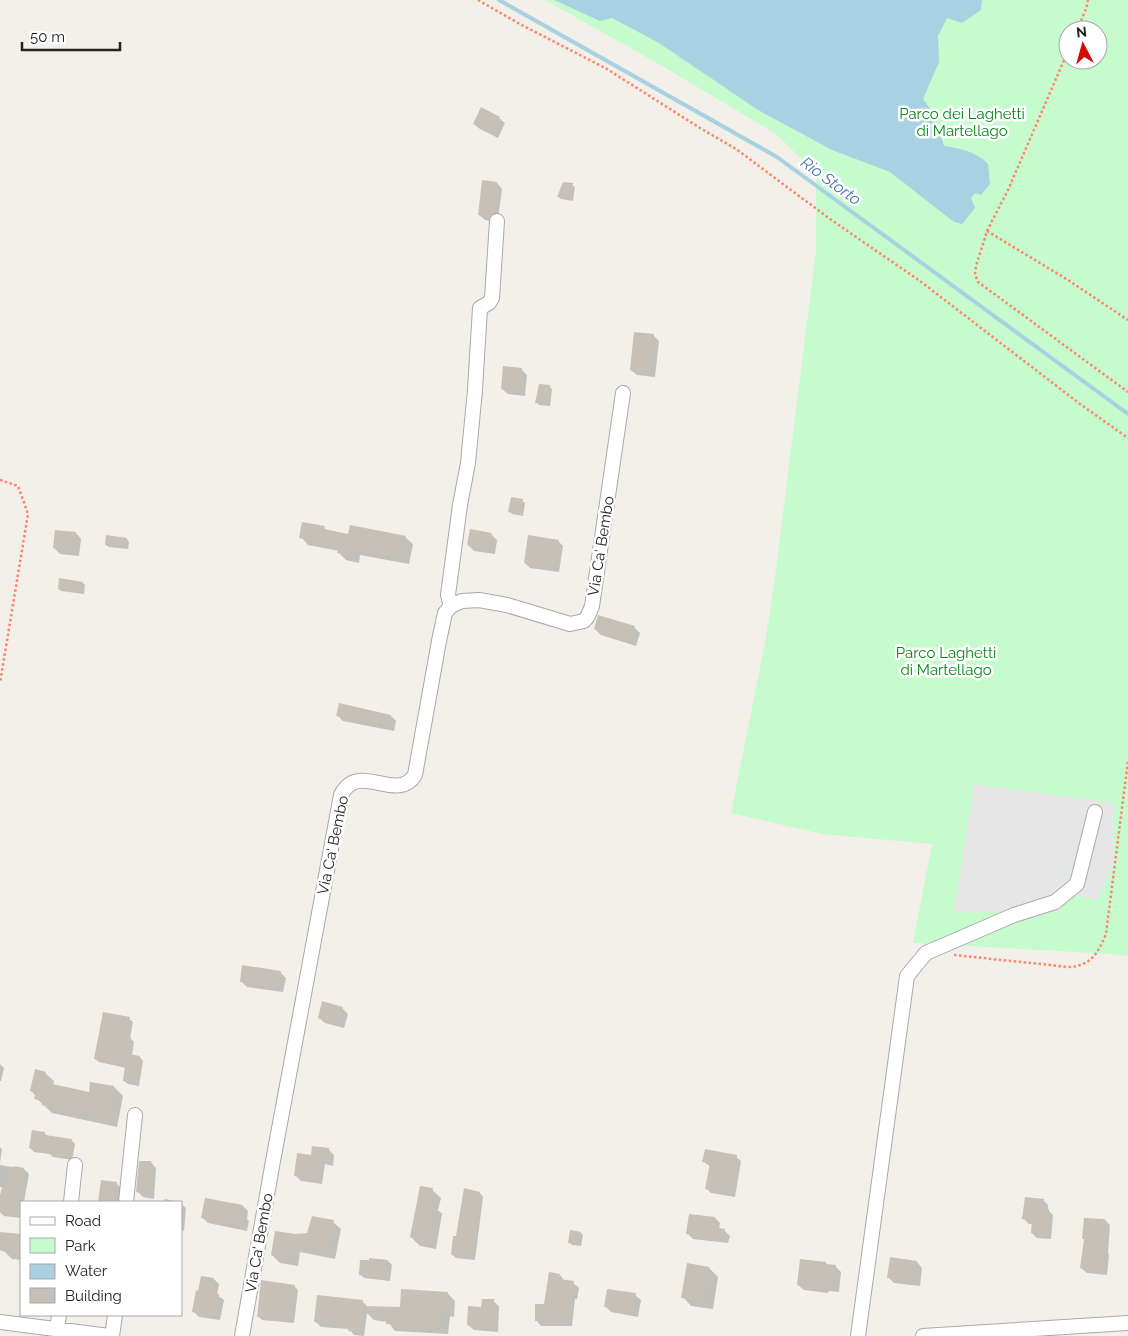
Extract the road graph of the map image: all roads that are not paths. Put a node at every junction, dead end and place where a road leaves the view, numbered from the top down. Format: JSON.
{"nodes":[{"id":1,"x":497,"y":221,"type":"dead end"},
{"id":2,"x":623,"y":393,"type":"dead end"},
{"id":3,"x":451,"y":606,"type":"junction"},
{"id":4,"x":1095,"y":812,"type":"dead end"},
{"id":5,"x":135,"y":1115,"type":"dead end"},
{"id":6,"x":75,"y":1164,"type":"dead end"},
{"id":7,"x":71,"y":1201,"type":"edge"},
{"id":8,"x":126,"y":1201,"type":"edge"},
{"id":9,"x":59,"y":1316,"type":"edge"},
{"id":10,"x":114,"y":1316,"type":"edge"},
{"id":11,"x":0,"y":1322,"type":"edge"},
{"id":12,"x":1128,"y":1323,"type":"edge"},
{"id":13,"x":57,"y":1329,"type":"junction"},
{"id":14,"x":39,"y":1332,"type":"edge"},
{"id":15,"x":111,"y":1336,"type":"edge"},
{"id":16,"x":242,"y":1336,"type":"edge"},
{"id":17,"x":858,"y":1336,"type":"edge"},
{"id":18,"x":923,"y":1336,"type":"edge"}],
"edges":[{"from":1,"to":3,"type":"street"},
{"from":2,"to":3,"type":"street","name":"Via Ca' Bembo"},
{"from":3,"to":16,"type":"street","name":"Via Ca' Bembo"},
{"from":4,"to":17,"type":"street"},
{"from":5,"to":8,"type":"street"},
{"from":6,"to":7,"type":"street"},
{"from":9,"to":13,"type":"street"},
{"from":10,"to":15,"type":"street"},
{"from":11,"to":14,"type":"street"},
{"from":12,"to":18,"type":"street"},
{"from":13,"to":14,"type":"street"},
{"from":13,"to":15,"type":"street"}]}
